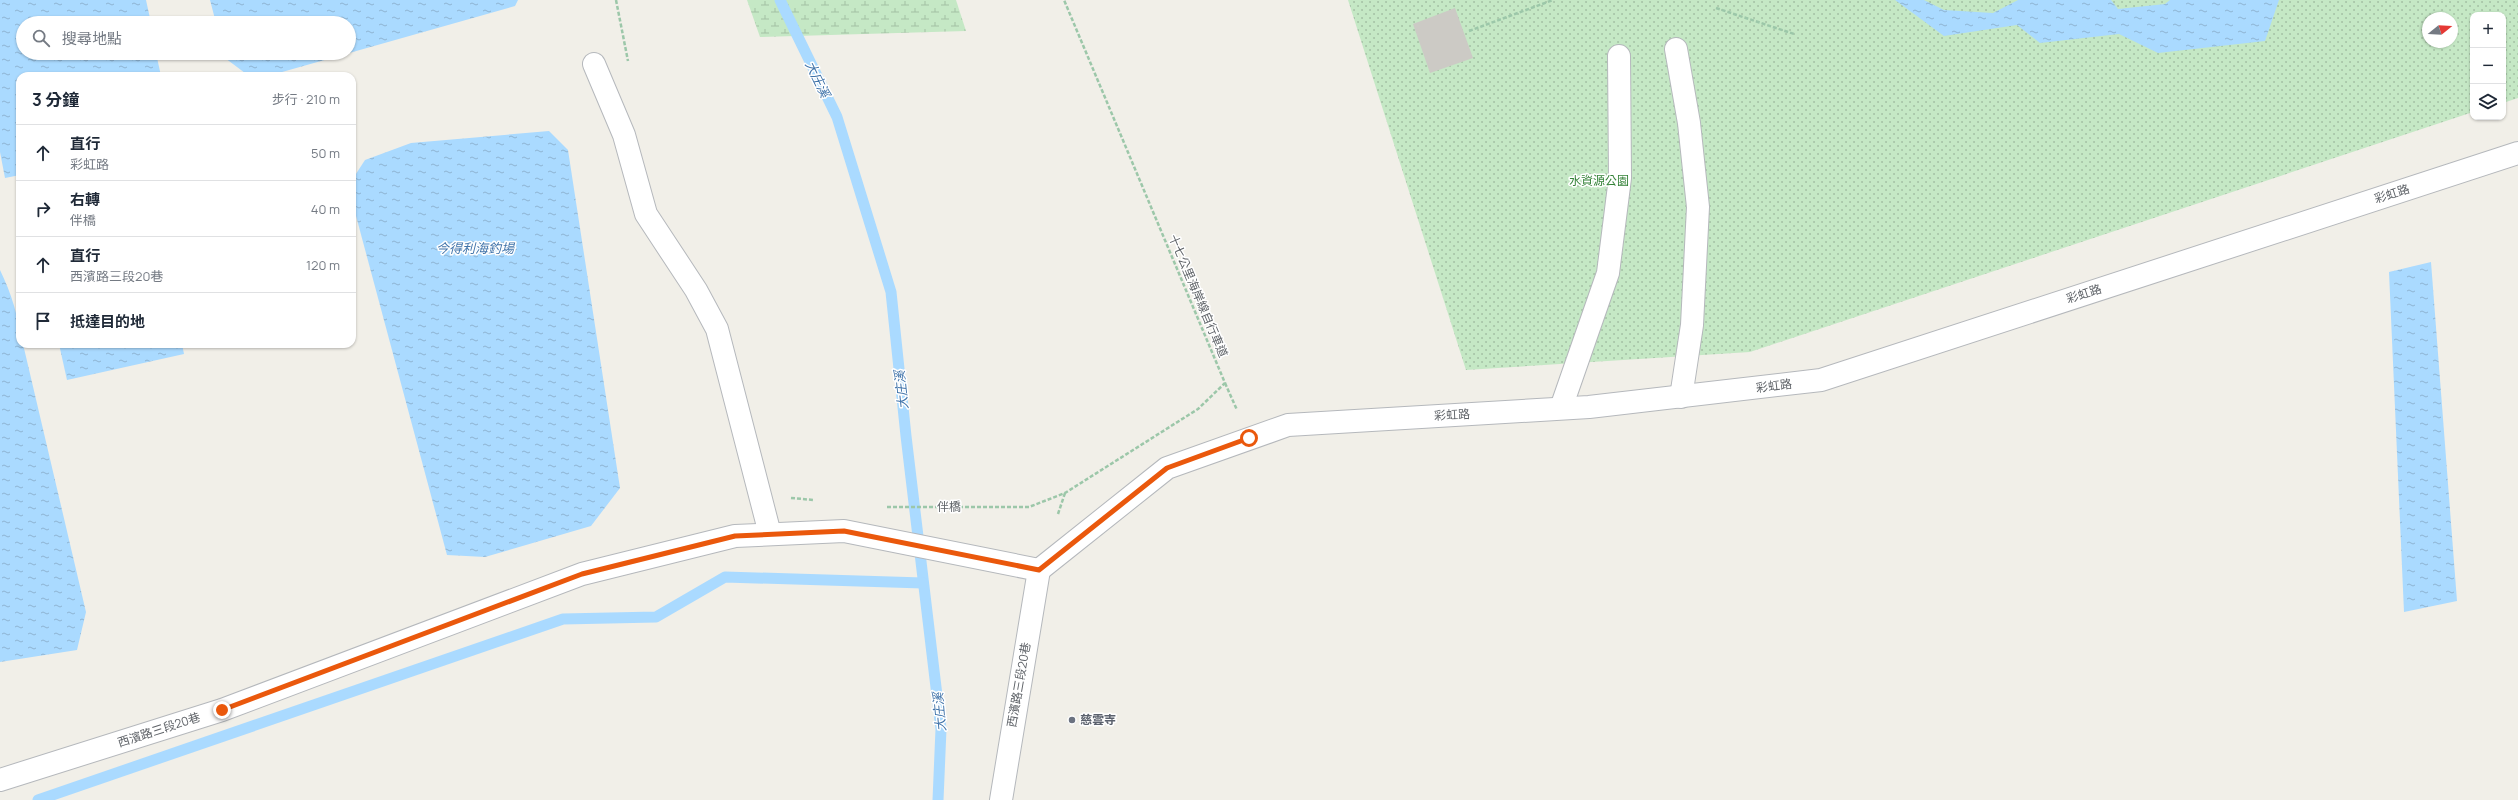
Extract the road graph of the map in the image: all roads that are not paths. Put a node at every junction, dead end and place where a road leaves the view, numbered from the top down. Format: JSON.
{"nodes":[{"id":1,"x":1676,"y":49,"type":"dead end"},
{"id":2,"x":1619,"y":56,"type":"dead end"},
{"id":3,"x":594,"y":64,"type":"dead end"},
{"id":4,"x":2518,"y":153,"type":"edge"},
{"id":5,"x":1681,"y":397,"type":"junction"},
{"id":6,"x":1561,"y":408,"type":"junction"},
{"id":7,"x":770,"y":534,"type":"junction"},
{"id":8,"x":1039,"y":570,"type":"junction"},
{"id":9,"x":0,"y":780,"type":"edge"},
{"id":10,"x":1001,"y":800,"type":"edge"}],
"edges":[{"from":1,"to":5,"type":"street"},
{"from":2,"to":6,"type":"street"},
{"from":3,"to":7,"type":"street"},
{"from":4,"to":5,"type":"street","name":"彩虹路"},
{"from":5,"to":6,"type":"street","name":"彩虹路"},
{"from":6,"to":8,"type":"street","name":"彩虹路"},
{"from":7,"to":8,"type":"street","name":"西濱路三段20巷"},
{"from":7,"to":9,"type":"street","name":"西濱路三段20巷"},
{"from":8,"to":10,"type":"street","name":"西濱路三段20巷"}]}
